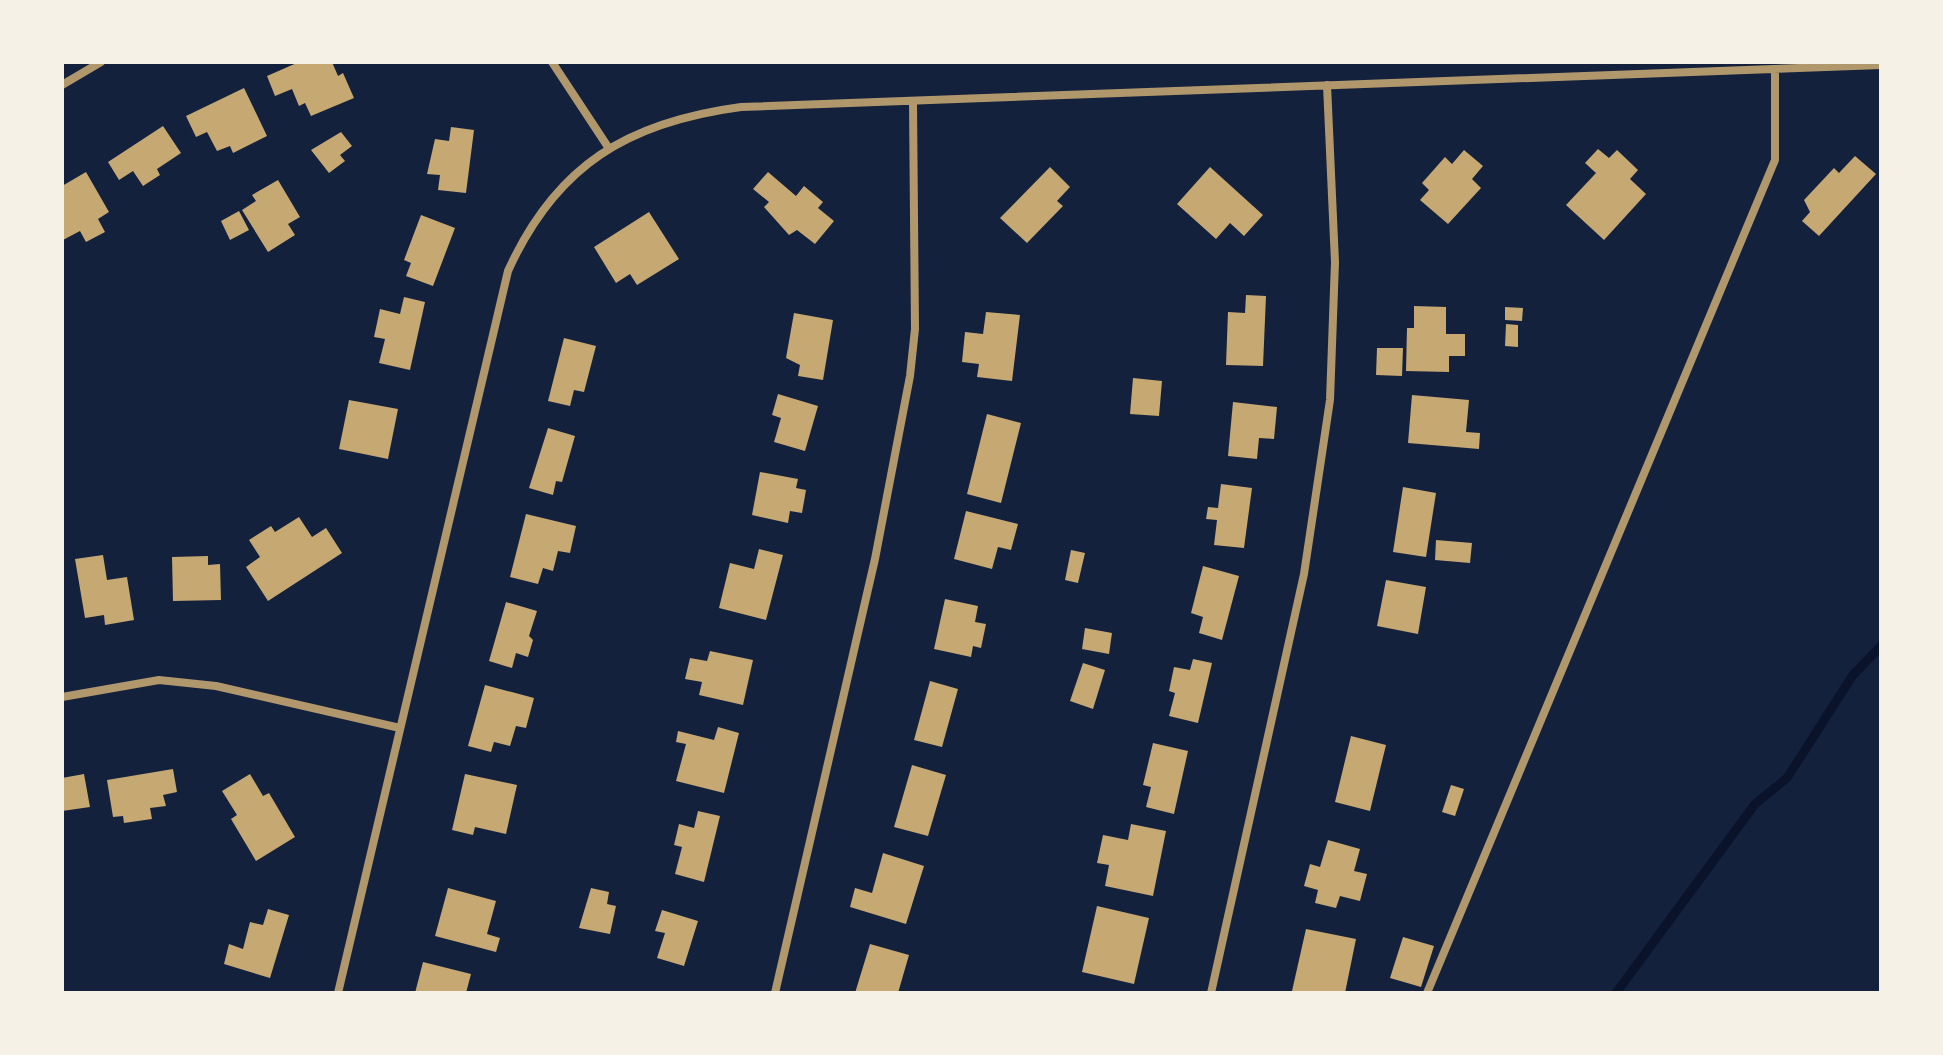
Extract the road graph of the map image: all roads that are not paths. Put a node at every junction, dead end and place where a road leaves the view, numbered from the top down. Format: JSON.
{"nodes":[{"id":1,"x":101,"y":62,"type":"edge"},
{"id":2,"x":552,"y":62,"type":"edge"},
{"id":3,"x":1881,"y":65,"type":"edge"},
{"id":4,"x":1775,"y":69,"type":"junction"},
{"id":5,"x":62,"y":85,"type":"edge"},
{"id":6,"x":1327,"y":85,"type":"junction"},
{"id":7,"x":913,"y":103,"type":"junction"},
{"id":8,"x":608,"y":147,"type":"junction"},
{"id":9,"x":62,"y":697,"type":"edge"},
{"id":10,"x":400,"y":728,"type":"junction"},
{"id":11,"x":338,"y":993,"type":"edge"},
{"id":12,"x":775,"y":993,"type":"edge"},
{"id":13,"x":1211,"y":993,"type":"edge"},
{"id":14,"x":1427,"y":993,"type":"edge"}],
"edges":[{"from":1,"to":5,"type":"street"},
{"from":2,"to":8,"type":"street"},
{"from":3,"to":4,"type":"street"},
{"from":4,"to":6,"type":"street"},
{"from":4,"to":14,"type":"street"},
{"from":6,"to":7,"type":"street"},
{"from":6,"to":13,"type":"street"},
{"from":7,"to":8,"type":"street"},
{"from":7,"to":12,"type":"street"},
{"from":8,"to":10,"type":"street"},
{"from":9,"to":10,"type":"street"},
{"from":10,"to":11,"type":"street"}]}
